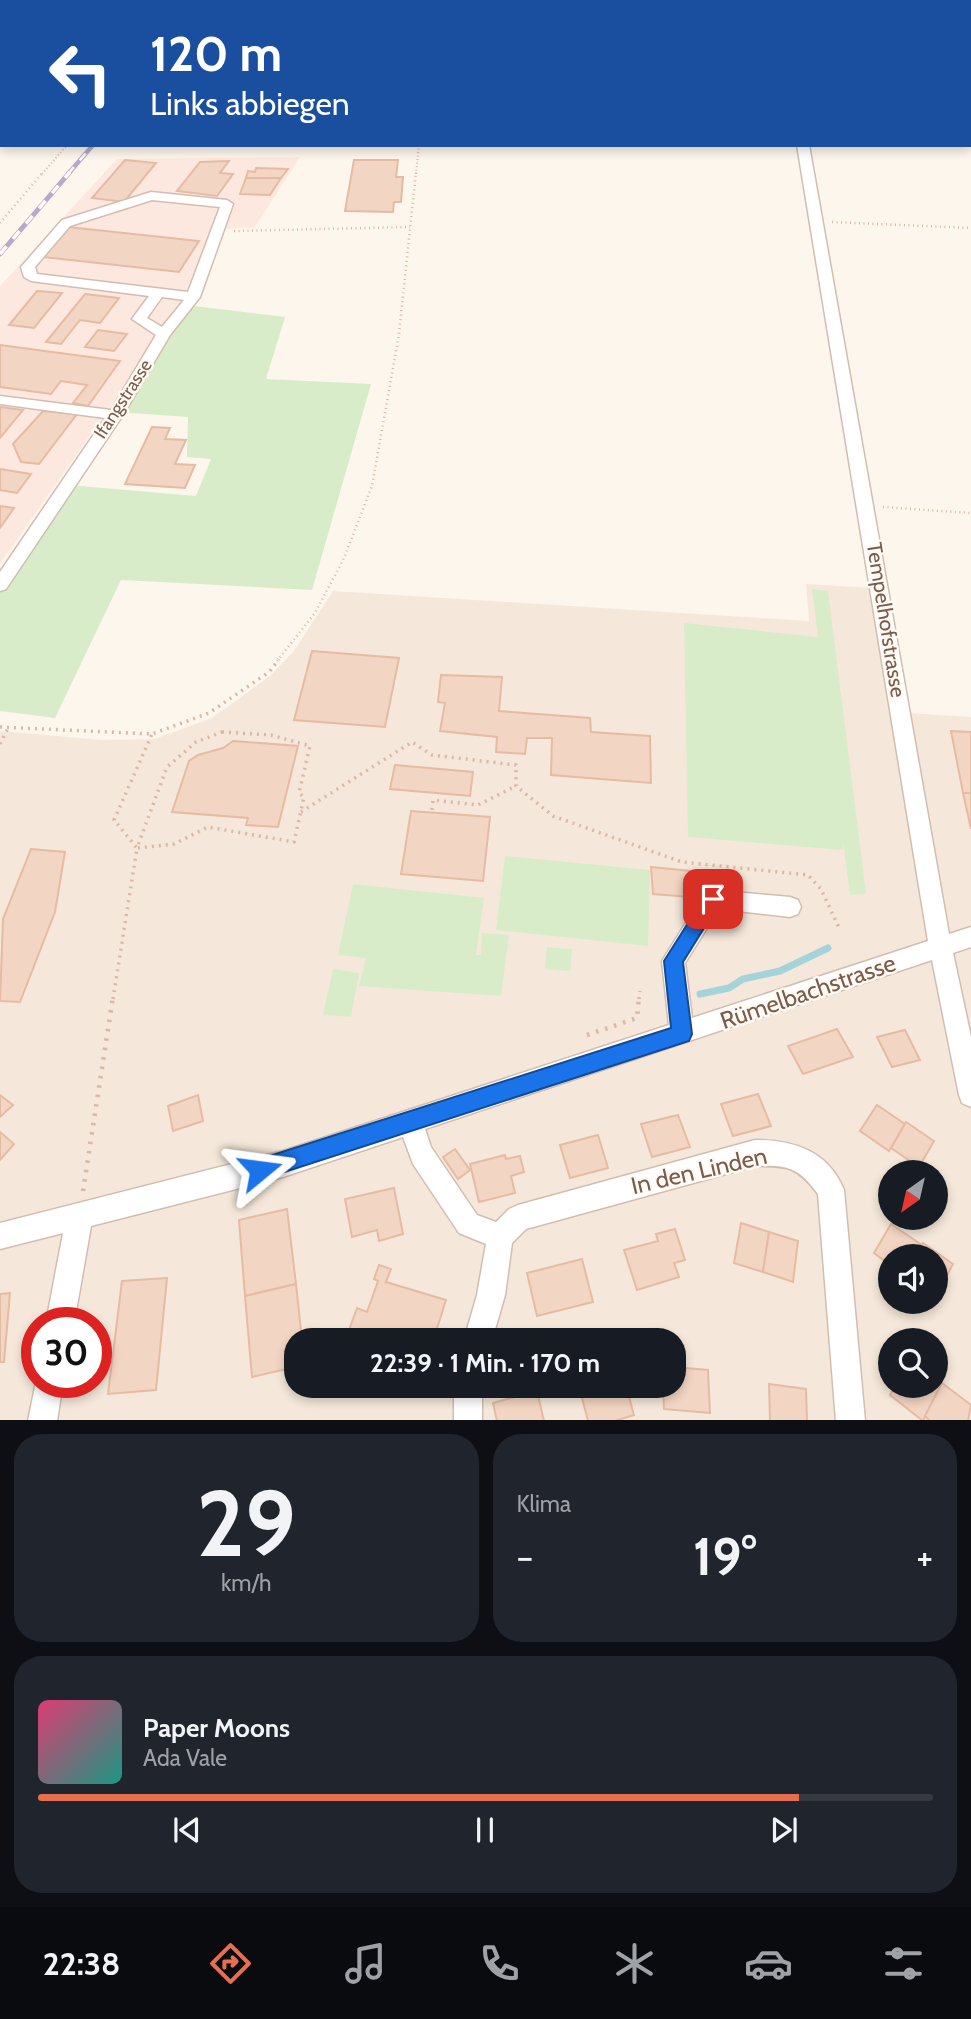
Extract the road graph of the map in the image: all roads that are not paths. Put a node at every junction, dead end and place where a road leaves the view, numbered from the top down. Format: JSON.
{"nodes":[{"id":1,"x":803,"y":147,"type":"edge"},
{"id":2,"x":158,"y":293,"type":"junction"},
{"id":3,"x":192,"y":297,"type":"junction"},
{"id":4,"x":164,"y":334,"type":"junction"},
{"id":5,"x":0,"y":400,"type":"edge"},
{"id":6,"x":115,"y":415,"type":"junction"},
{"id":7,"x":1,"y":583,"type":"edge"},
{"id":8,"x":790,"y":907,"type":"dead end"},
{"id":9,"x":971,"y":937,"type":"edge"},
{"id":10,"x":940,"y":947,"type":"junction"},
{"id":11,"x":682,"y":1034,"type":"junction"},
{"id":12,"x":971,"y":1095,"type":"edge"},
{"id":13,"x":409,"y":1121,"type":"junction"},
{"id":14,"x":79,"y":1217,"type":"junction"},
{"id":15,"x":0,"y":1236,"type":"edge"},
{"id":16,"x":500,"y":1237,"type":"junction"},
{"id":17,"x":63,"y":1307,"type":"edge"},
{"id":18,"x":481,"y":1328,"type":"edge"},
{"id":19,"x":46,"y":1398,"type":"edge"},
{"id":20,"x":468,"y":1398,"type":"edge"},
{"id":21,"x":42,"y":1420,"type":"edge"},
{"id":22,"x":468,"y":1420,"type":"edge"},
{"id":23,"x":851,"y":1420,"type":"edge"}],
"edges":[{"from":1,"to":10,"type":"street","name":"Tempelhofstrasse"},
{"from":2,"to":3,"type":"street"},
{"from":2,"to":3,"type":"street","name":"Ifangstrasse"},
{"from":2,"to":4,"type":"street"},
{"from":3,"to":4,"type":"street","name":"Ifangstrasse"},
{"from":4,"to":6,"type":"street","name":"Ifangstrasse"},
{"from":5,"to":6,"type":"street"},
{"from":6,"to":7,"type":"street","name":"Ifangstrasse"},
{"from":8,"to":11,"type":"street"},
{"from":9,"to":10,"type":"street","name":"Rümelbachstrasse"},
{"from":10,"to":11,"type":"street","name":"Rümelbachstrasse"},
{"from":10,"to":12,"type":"street","name":"Tempelhofstrasse"},
{"from":11,"to":13,"type":"street","name":"Rümelbachstrasse"},
{"from":13,"to":14,"type":"street","name":"Rümelbachstrasse"},
{"from":13,"to":16,"type":"street"},
{"from":14,"to":15,"type":"street","name":"Rümelbachstrasse"},
{"from":14,"to":17,"type":"street"},
{"from":16,"to":18,"type":"street"},
{"from":16,"to":23,"type":"street","name":"In den Linden"},
{"from":19,"to":21,"type":"street"},
{"from":20,"to":22,"type":"street"}]}
